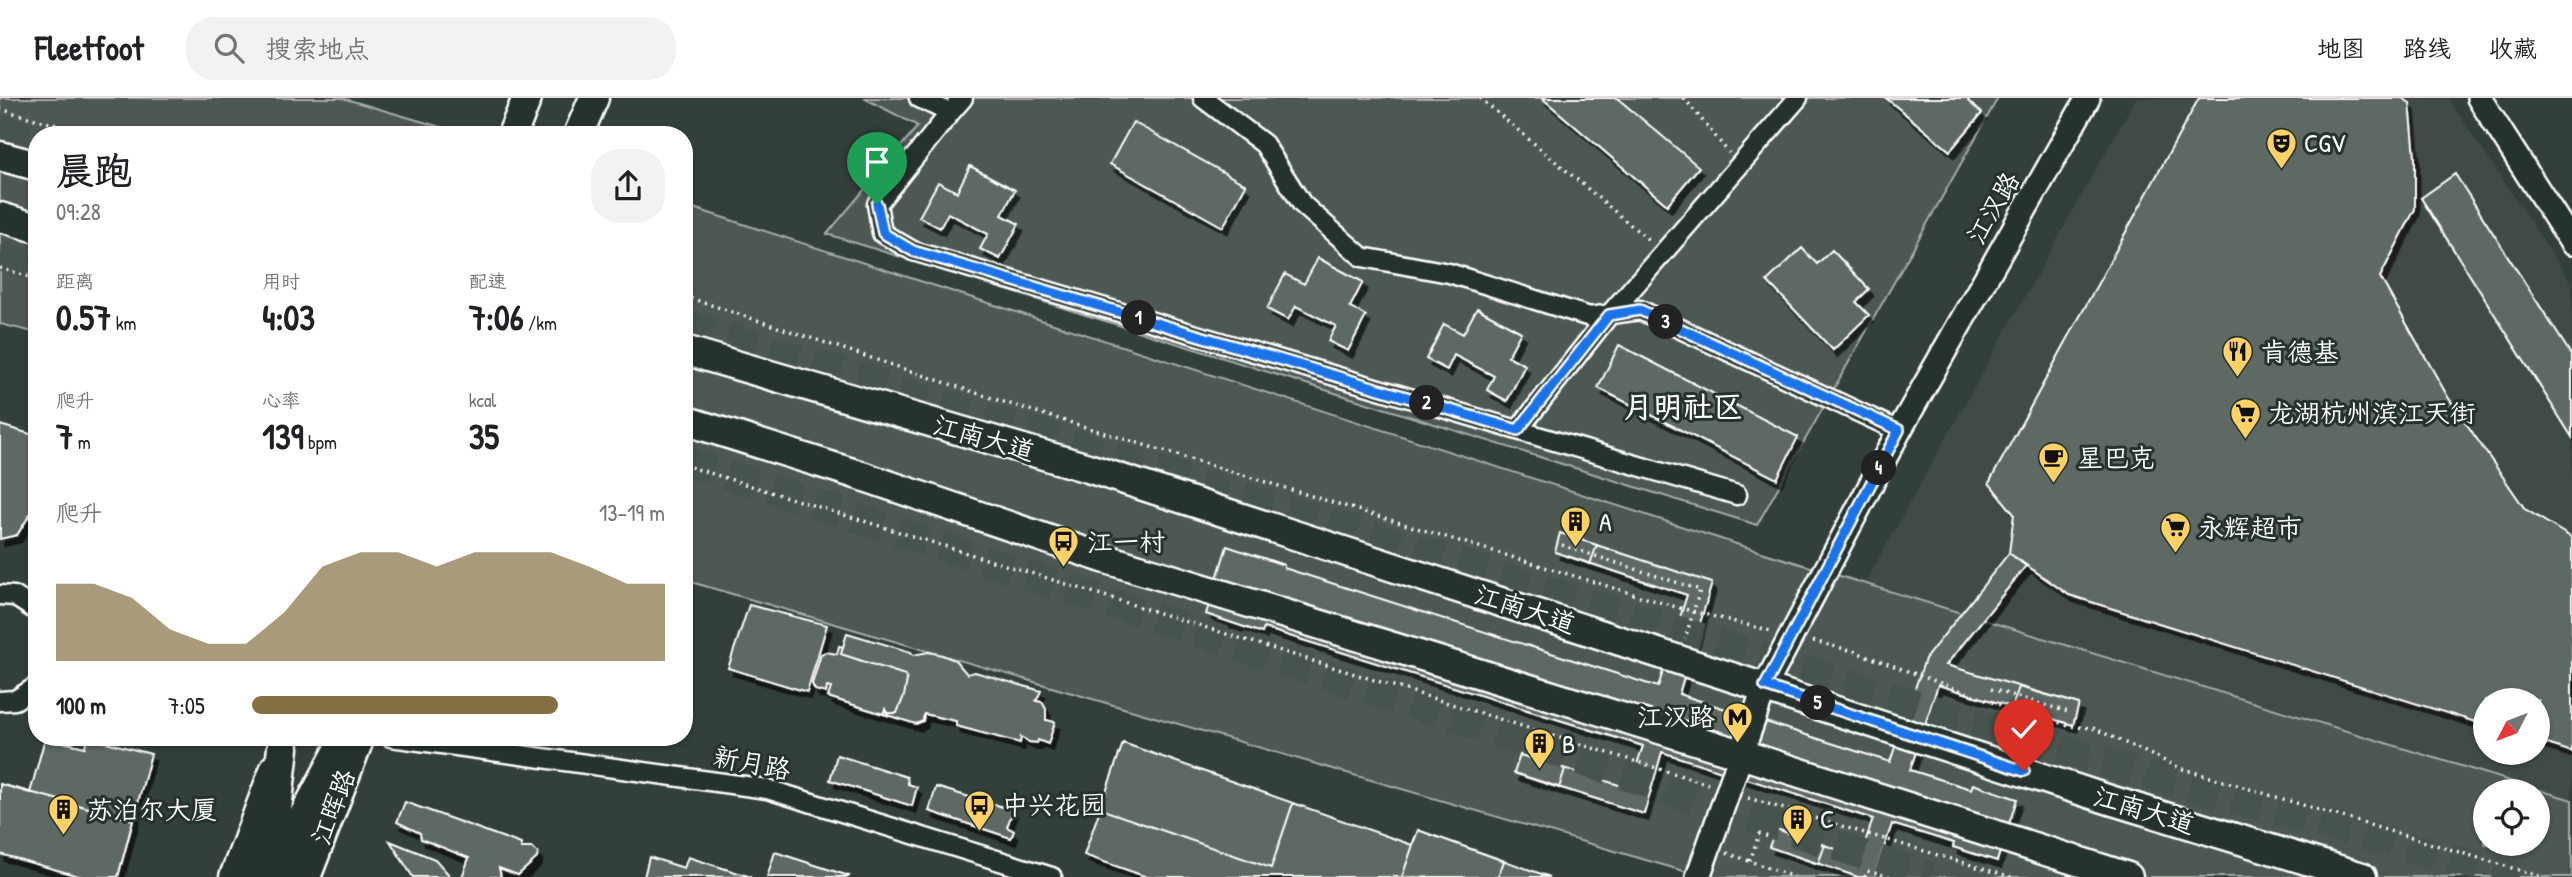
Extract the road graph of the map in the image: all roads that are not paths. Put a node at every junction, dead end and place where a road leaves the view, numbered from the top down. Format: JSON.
{"nodes":[{"id":1,"x":527,"y":98,"type":"edge"},
{"id":2,"x":594,"y":98,"type":"edge"},
{"id":3,"x":919,"y":98,"type":"edge"},
{"id":4,"x":963,"y":98,"type":"edge"},
{"id":5,"x":1203,"y":98,"type":"edge"},
{"id":6,"x":1798,"y":98,"type":"edge"},
{"id":7,"x":2088,"y":98,"type":"edge"},
{"id":8,"x":2479,"y":98,"type":"edge"},
{"id":9,"x":950,"y":113,"type":"junction"},
{"id":10,"x":516,"y":126,"type":"edge"},
{"id":11,"x":582,"y":126,"type":"edge"},
{"id":12,"x":0,"y":156,"type":"edge"},
{"id":13,"x":28,"y":164,"type":"edge"},
{"id":14,"x":0,"y":217,"type":"edge"},
{"id":15,"x":28,"y":225,"type":"edge"},
{"id":16,"x":2572,"y":243,"type":"edge"},
{"id":17,"x":1609,"y":315,"type":"junction"},
{"id":18,"x":693,"y":353,"type":"edge"},
{"id":19,"x":693,"y":423,"type":"edge"},
{"id":20,"x":1518,"y":430,"type":"junction"},
{"id":21,"x":1899,"y":430,"type":"junction"},
{"id":22,"x":1737,"y":495,"type":"dead end"},
{"id":23,"x":0,"y":595,"type":"edge"},
{"id":24,"x":28,"y":605,"type":"edge"},
{"id":25,"x":1765,"y":686,"type":"junction"},
{"id":26,"x":28,"y":692,"type":"edge"},
{"id":27,"x":0,"y":701,"type":"edge"},
{"id":28,"x":283,"y":746,"type":"edge"},
{"id":29,"x":284,"y":746,"type":"edge"},
{"id":30,"x":342,"y":746,"type":"edge"},
{"id":31,"x":357,"y":746,"type":"edge"},
{"id":32,"x":456,"y":746,"type":"edge"},
{"id":33,"x":1741,"y":754,"type":"junction"},
{"id":34,"x":234,"y":877,"type":"edge"},
{"id":35,"x":251,"y":877,"type":"edge"},
{"id":36,"x":281,"y":877,"type":"edge"},
{"id":37,"x":306,"y":877,"type":"edge"},
{"id":38,"x":1052,"y":877,"type":"edge"},
{"id":39,"x":1698,"y":877,"type":"edge"},
{"id":40,"x":2128,"y":877,"type":"edge"},
{"id":41,"x":2362,"y":877,"type":"edge"}],
"edges":[{"from":1,"to":10,"type":"main road"},
{"from":2,"to":11,"type":"main road"},
{"from":3,"to":9,"type":"street"},
{"from":4,"to":9,"type":"street"},
{"from":5,"to":17,"type":"street"},
{"from":6,"to":17,"type":"street"},
{"from":7,"to":21,"type":"street","name":"江汉路"},
{"from":8,"to":16,"type":"street"},
{"from":9,"to":20,"type":"street"},
{"from":12,"to":13,"type":"main road"},
{"from":14,"to":15,"type":"main road"},
{"from":17,"to":20,"type":"street"},
{"from":17,"to":21,"type":"street"},
{"from":18,"to":25,"type":"main road","name":"江南大道"},
{"from":19,"to":33,"type":"main road"},
{"from":20,"to":22,"type":"street"},
{"from":21,"to":25,"type":"street","name":"江汉路"},
{"from":23,"to":24,"type":"street"},
{"from":25,"to":33,"type":"street","name":"江汉路"},
{"from":25,"to":41,"type":"main road","name":"江南大道"},
{"from":26,"to":27,"type":"street"},
{"from":28,"to":34,"type":"main road"},
{"from":29,"to":35,"type":"highway"},
{"from":30,"to":36,"type":"highway"},
{"from":31,"to":37,"type":"main road","name":"江晖路"},
{"from":32,"to":38,"type":"street","name":"新月路"},
{"from":33,"to":39,"type":"street","name":"江汉路"},
{"from":33,"to":40,"type":"main road"}]}
